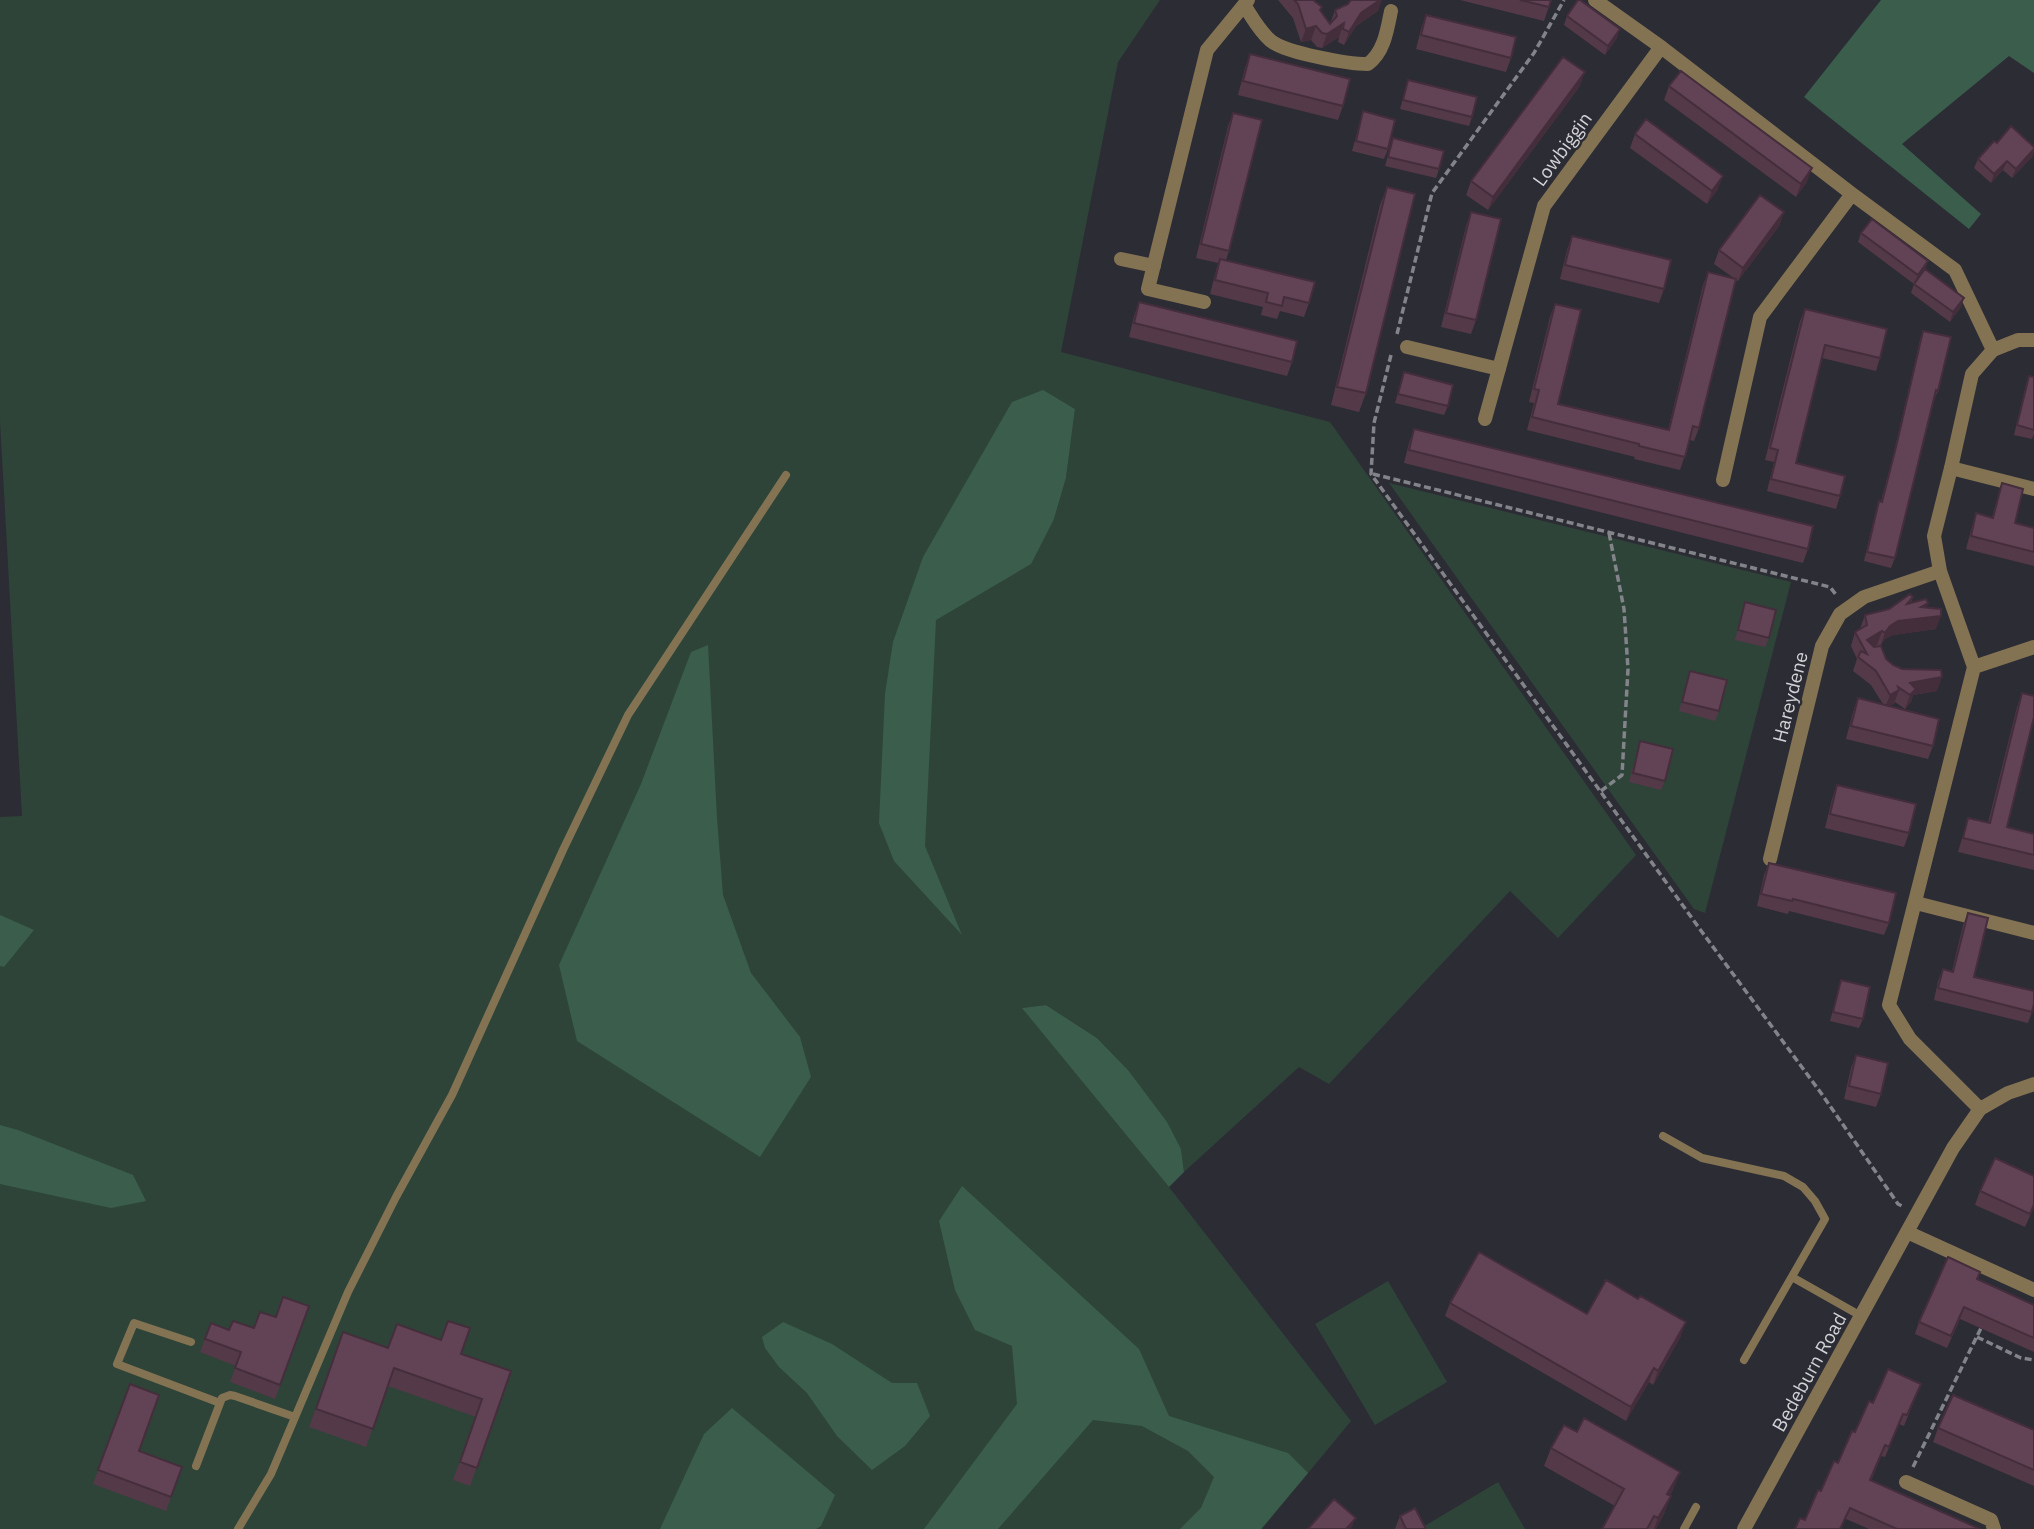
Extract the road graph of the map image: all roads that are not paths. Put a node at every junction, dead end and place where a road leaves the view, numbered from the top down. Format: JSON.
{"nodes":[{"id":1,"x":1595,"y":0,"type":"edge"},
{"id":2,"x":1246,"y":3,"type":"edge"},
{"id":3,"x":1391,"y":11,"type":"dead end"},
{"id":4,"x":1661,"y":47,"type":"junction"},
{"id":5,"x":1852,"y":194,"type":"junction"},
{"id":6,"x":1121,"y":259,"type":"dead end"},
{"id":7,"x":1154,"y":266,"type":"junction"},
{"id":8,"x":1204,"y":302,"type":"dead end"},
{"id":9,"x":2034,"y":340,"type":"edge"},
{"id":10,"x":1407,"y":347,"type":"dead end"},
{"id":11,"x":1993,"y":350,"type":"junction"},
{"id":12,"x":1499,"y":369,"type":"junction"},
{"id":13,"x":1485,"y":419,"type":"dead end"},
{"id":14,"x":1951,"y":468,"type":"junction"},
{"id":15,"x":786,"y":475,"type":"dead end"},
{"id":16,"x":1723,"y":481,"type":"dead end"},
{"id":17,"x":2034,"y":489,"type":"edge"},
{"id":18,"x":1940,"y":571,"type":"junction"},
{"id":19,"x":2034,"y":647,"type":"edge"},
{"id":20,"x":1974,"y":667,"type":"junction"},
{"id":21,"x":1770,"y":859,"type":"dead end"},
{"id":22,"x":1916,"y":903,"type":"junction"},
{"id":23,"x":2034,"y":933,"type":"edge"},
{"id":24,"x":2034,"y":1084,"type":"edge"},
{"id":25,"x":1980,"y":1109,"type":"junction"},
{"id":26,"x":1663,"y":1136,"type":"dead end"},
{"id":27,"x":1906,"y":1232,"type":"junction"},
{"id":28,"x":1792,"y":1277,"type":"junction"},
{"id":29,"x":2034,"y":1290,"type":"edge"},
{"id":30,"x":1861,"y":1316,"type":"junction"},
{"id":31,"x":191,"y":1342,"type":"dead end"},
{"id":32,"x":1744,"y":1360,"type":"dead end"},
{"id":33,"x":220,"y":1403,"type":"junction"},
{"id":34,"x":295,"y":1417,"type":"junction"},
{"id":35,"x":196,"y":1466,"type":"dead end"},
{"id":36,"x":1906,"y":1482,"type":"road end"},
{"id":37,"x":1696,"y":1507,"type":"dead end"},
{"id":38,"x":238,"y":1529,"type":"edge"},
{"id":39,"x":1684,"y":1529,"type":"edge"},
{"id":40,"x":1744,"y":1529,"type":"edge"},
{"id":41,"x":1994,"y":1529,"type":"edge"}],
"edges":[{"from":1,"to":4,"type":"street"},
{"from":2,"to":3,"type":"street"},
{"from":2,"to":7,"type":"street"},
{"from":4,"to":5,"type":"street"},
{"from":4,"to":12,"type":"street","name":"Lowbiggin"},
{"from":5,"to":11,"type":"street"},
{"from":5,"to":16,"type":"street"},
{"from":6,"to":7,"type":"street"},
{"from":7,"to":8,"type":"street"},
{"from":9,"to":11,"type":"street"},
{"from":10,"to":12,"type":"street"},
{"from":11,"to":14,"type":"street"},
{"from":12,"to":13,"type":"street","name":"Lowbiggin"},
{"from":14,"to":17,"type":"street"},
{"from":14,"to":18,"type":"street"},
{"from":15,"to":34,"type":"lane"},
{"from":18,"to":20,"type":"street"},
{"from":18,"to":21,"type":"street","name":"Hareydene"},
{"from":19,"to":20,"type":"street"},
{"from":20,"to":22,"type":"street"},
{"from":22,"to":23,"type":"street"},
{"from":22,"to":25,"type":"street"},
{"from":24,"to":25,"type":"street","name":"Bedeburn Road"},
{"from":25,"to":27,"type":"street","name":"Bedeburn Road"},
{"from":26,"to":28,"type":"lane"},
{"from":27,"to":29,"type":"street"},
{"from":27,"to":30,"type":"street","name":"Bedeburn Road"},
{"from":28,"to":30,"type":"lane"},
{"from":28,"to":32,"type":"lane"},
{"from":30,"to":40,"type":"street","name":"Bedeburn Road"},
{"from":31,"to":33,"type":"lane"},
{"from":33,"to":34,"type":"lane"},
{"from":33,"to":35,"type":"lane"},
{"from":34,"to":38,"type":"lane"},
{"from":36,"to":41,"type":"street"},
{"from":37,"to":39,"type":"lane"}]}
